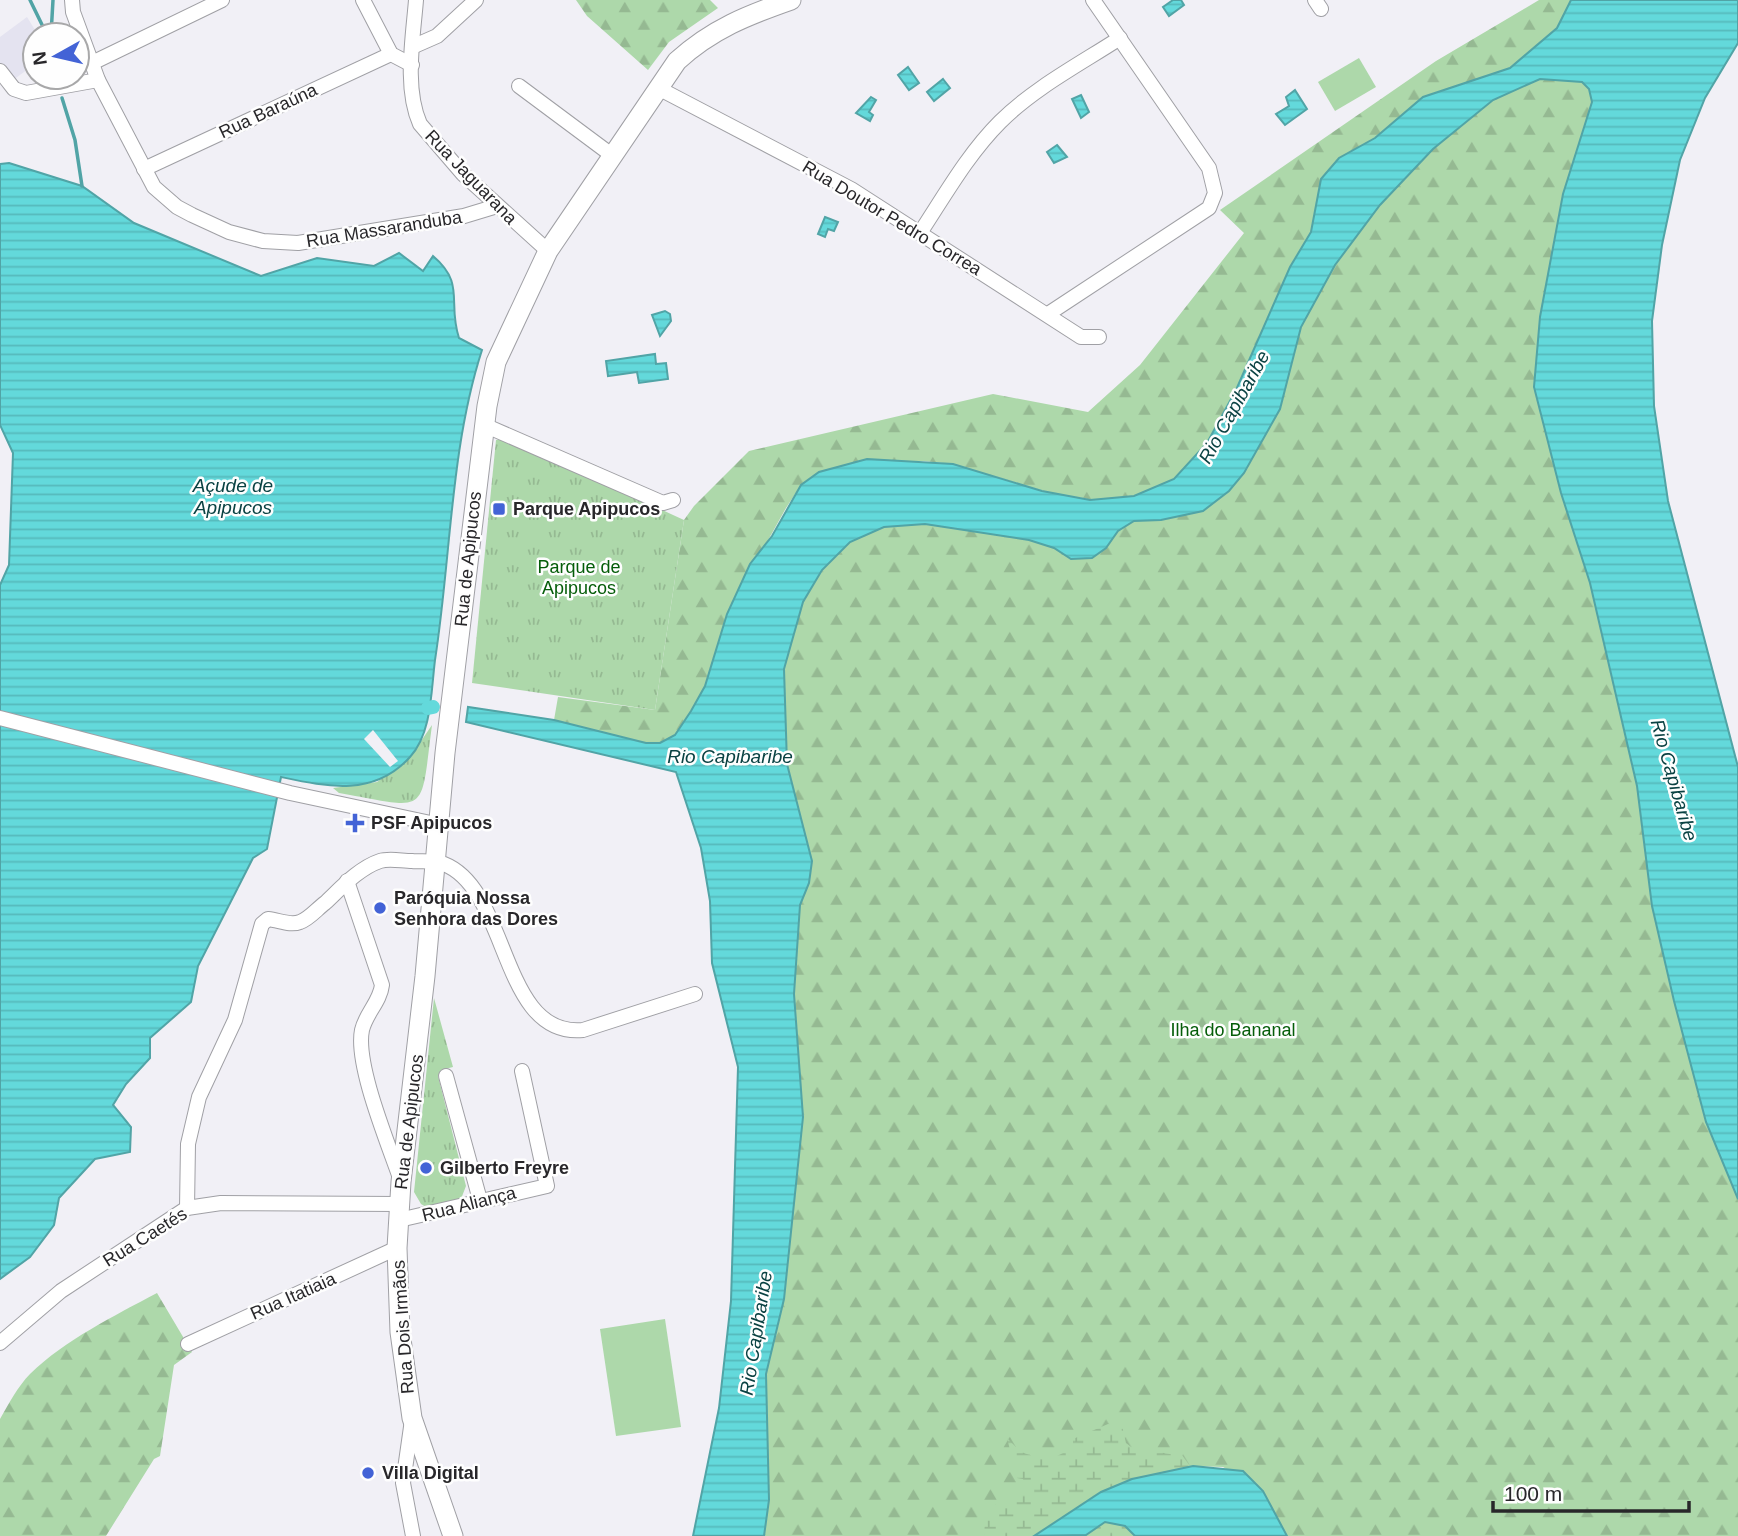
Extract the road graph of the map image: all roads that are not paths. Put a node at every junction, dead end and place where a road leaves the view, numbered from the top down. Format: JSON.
{"nodes":[{"id":1,"x":222,"y":0,"type":"edge"},
{"id":2,"x":363,"y":0,"type":"edge"},
{"id":3,"x":416,"y":0,"type":"edge"},
{"id":4,"x":476,"y":0,"type":"edge"},
{"id":5,"x":792,"y":0,"type":"edge"},
{"id":6,"x":1093,"y":0,"type":"edge"},
{"id":7,"x":70,"y":4,"type":"edge"},
{"id":8,"x":1120,"y":38,"type":"junction"},
{"id":9,"x":412,"y":47,"type":"junction"},
{"id":10,"x":391,"y":54,"type":"junction"},
{"id":11,"x":92,"y":63,"type":"junction"},
{"id":12,"x":412,"y":65,"type":"junction"},
{"id":13,"x":0,"y":71,"type":"edge"},
{"id":14,"x":99,"y":80,"type":"junction"},
{"id":15,"x":519,"y":86,"type":"dead end"},
{"id":16,"x":658,"y":88,"type":"junction"},
{"id":17,"x":612,"y":156,"type":"junction"},
{"id":18,"x":144,"y":169,"type":"junction"},
{"id":19,"x":497,"y":206,"type":"junction"},
{"id":20,"x":920,"y":233,"type":"junction"},
{"id":21,"x":548,"y":251,"type":"junction"},
{"id":22,"x":1048,"y":314,"type":"junction"},
{"id":23,"x":1099,"y":337,"type":"dead end"},
{"id":24,"x":484,"y":425,"type":"junction"},
{"id":25,"x":673,"y":500,"type":"dead end"},
{"id":26,"x":0,"y":718,"type":"edge"},
{"id":27,"x":440,"y":825,"type":"junction"},
{"id":28,"x":436,"y":862,"type":"junction"},
{"id":29,"x":347,"y":881,"type":"junction"},
{"id":30,"x":695,"y":994,"type":"dead end"},
{"id":31,"x":522,"y":1071,"type":"dead end"},
{"id":32,"x":446,"y":1076,"type":"dead end"},
{"id":33,"x":401,"y":1182,"type":"junction"},
{"id":34,"x":480,"y":1200,"type":"junction"},
{"id":35,"x":187,"y":1208,"type":"junction"},
{"id":36,"x":399,"y":1227,"type":"junction"},
{"id":37,"x":0,"y":1343,"type":"edge"},
{"id":38,"x":188,"y":1343,"type":"dead end"},
{"id":39,"x":412,"y":1418,"type":"junction"},
{"id":40,"x":413,"y":1536,"type":"edge"},
{"id":41,"x":453,"y":1536,"type":"edge"}],
"edges":[{"from":1,"to":11,"type":"street"},
{"from":2,"to":10,"type":"street"},
{"from":3,"to":9,"type":"street","name":"Rua Jaguarana"},
{"from":4,"to":9,"type":"street"},
{"from":5,"to":16,"type":"main road","name":"Rua de Apipucos"},
{"from":6,"to":8,"type":"street"},
{"from":7,"to":11,"type":"street","name":"Rua Massaranduba"},
{"from":8,"to":20,"type":"street"},
{"from":8,"to":22,"type":"street"},
{"from":9,"to":12,"type":"street","name":"Rua Jaguarana"},
{"from":10,"to":12,"type":"street"},
{"from":10,"to":18,"type":"street","name":"Rua Baraúna"},
{"from":11,"to":14,"type":"street","name":"Rua Massaranduba"},
{"from":12,"to":19,"type":"street","name":"Rua Jaguarana"},
{"from":13,"to":14,"type":"street"},
{"from":14,"to":18,"type":"street","name":"Rua Massaranduba"},
{"from":15,"to":17,"type":"street"},
{"from":16,"to":17,"type":"main road","name":"Rua de Apipucos"},
{"from":16,"to":20,"type":"street","name":"Rua Doutor Pedro Correa"},
{"from":17,"to":21,"type":"main road","name":"Rua de Apipucos"},
{"from":18,"to":19,"type":"street","name":"Rua Massaranduba"},
{"from":19,"to":21,"type":"street","name":"Rua Jaguarana"},
{"from":20,"to":22,"type":"street","name":"Rua Doutor Pedro Correa"},
{"from":21,"to":24,"type":"main road","name":"Rua de Apipucos"},
{"from":22,"to":23,"type":"street","name":"Rua Doutor Pedro Correa"},
{"from":24,"to":25,"type":"street"},
{"from":24,"to":27,"type":"main road","name":"Rua de Apipucos"},
{"from":26,"to":27,"type":"street"},
{"from":27,"to":28,"type":"main road","name":"Rua de Apipucos"},
{"from":28,"to":29,"type":"street"},
{"from":28,"to":30,"type":"street"},
{"from":28,"to":33,"type":"main road","name":"Rua de Apipucos"},
{"from":29,"to":33,"type":"street"},
{"from":29,"to":35,"type":"street"},
{"from":31,"to":34,"type":"street","name":"Rua Aliança"},
{"from":32,"to":34,"type":"street"},
{"from":33,"to":36,"type":"main road","name":"Rua de Apipucos"},
{"from":34,"to":36,"type":"street","name":"Rua Aliança"},
{"from":35,"to":36,"type":"street","name":"Rua Caetés"},
{"from":35,"to":37,"type":"street","name":"Rua Caetés"},
{"from":36,"to":38,"type":"street","name":"Rua Itatiaia"},
{"from":36,"to":39,"type":"main road","name":"Rua Dois Irmãos"},
{"from":39,"to":40,"type":"street"},
{"from":39,"to":41,"type":"main road","name":"Rua Dois Irmãos"}]}
